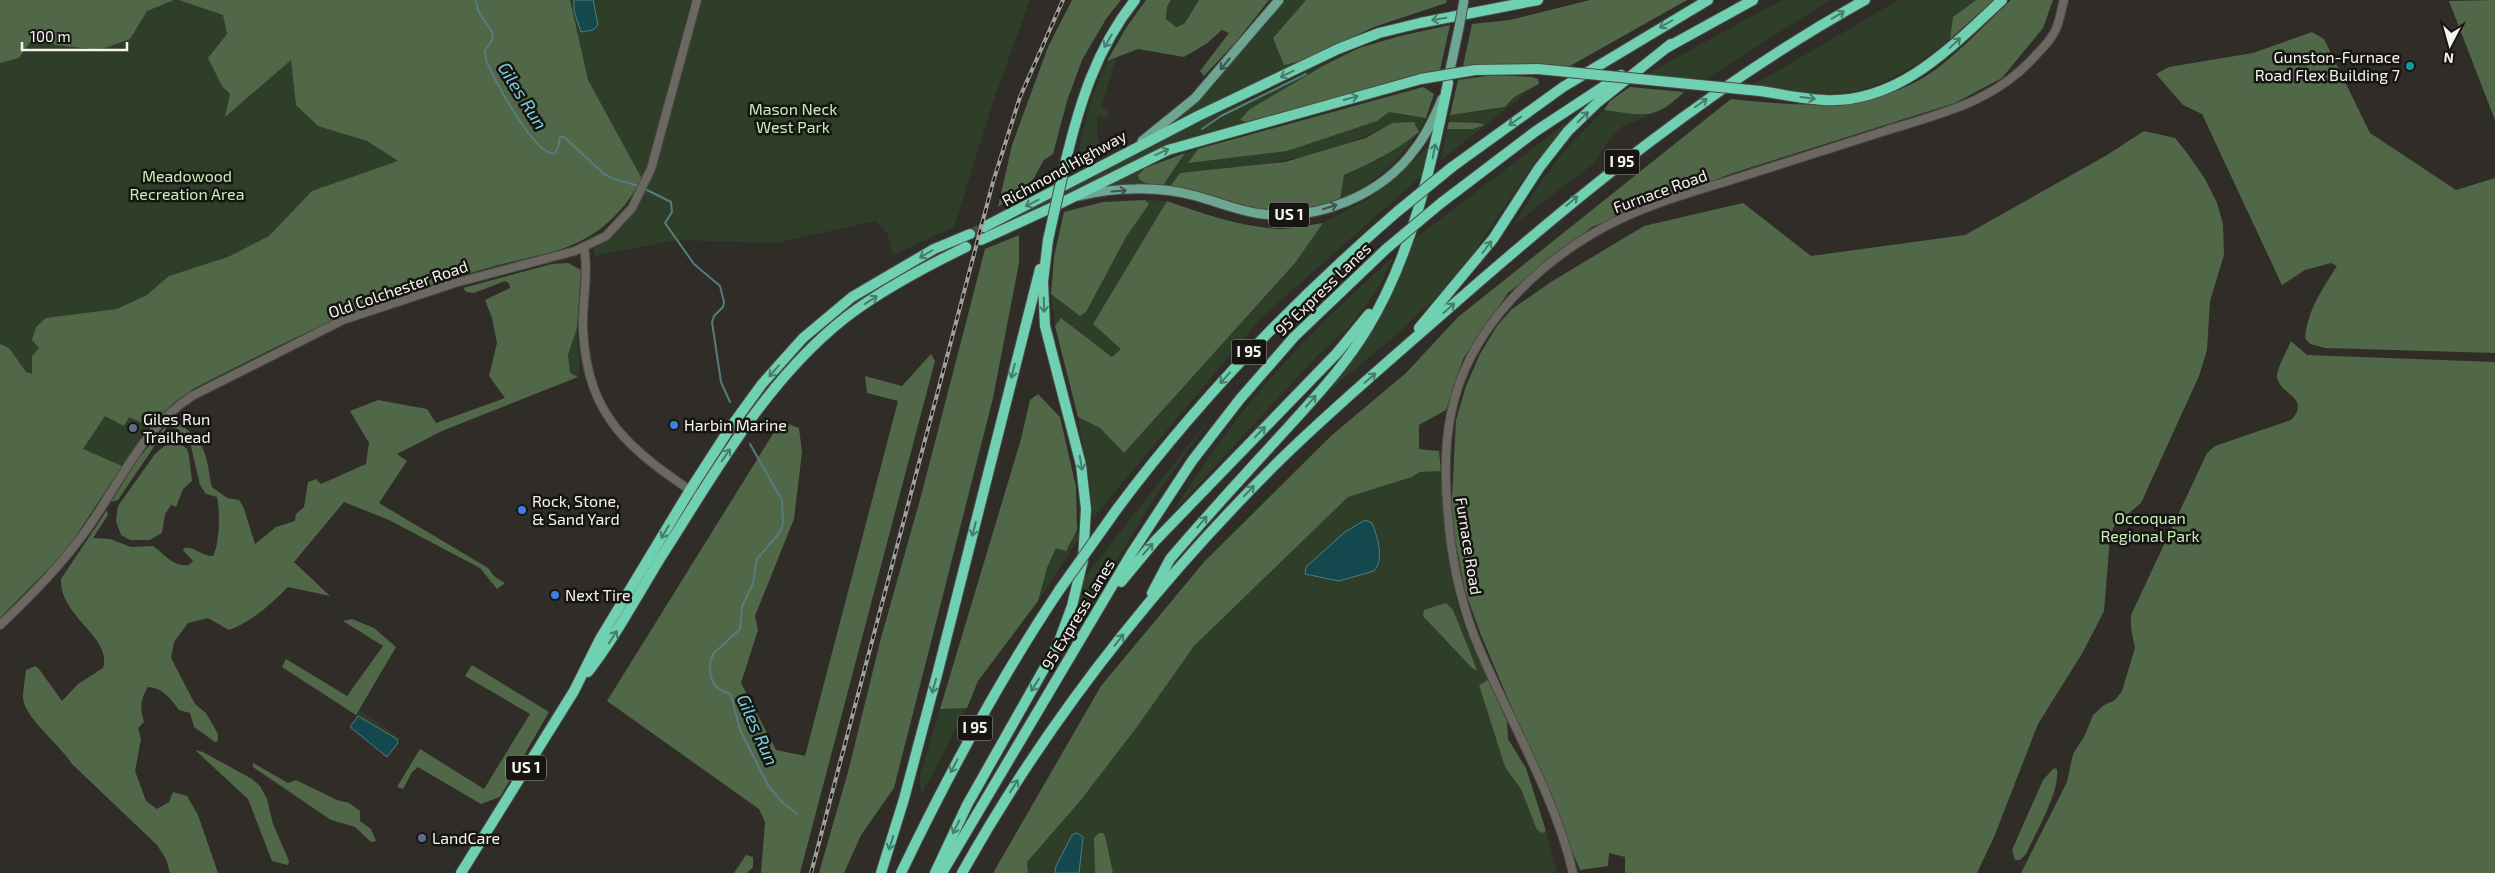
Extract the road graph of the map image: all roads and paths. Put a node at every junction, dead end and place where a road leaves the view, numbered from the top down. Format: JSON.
{"nodes":[{"id":1,"x":697,"y":0,"type":"edge"},
{"id":2,"x":1135,"y":0,"type":"edge"},
{"id":3,"x":1279,"y":0,"type":"edge"},
{"id":4,"x":1464,"y":0,"type":"edge"},
{"id":5,"x":1538,"y":0,"type":"edge"},
{"id":6,"x":1708,"y":0,"type":"edge"},
{"id":7,"x":1753,"y":0,"type":"edge"},
{"id":8,"x":1865,"y":0,"type":"edge"},
{"id":9,"x":2002,"y":0,"type":"edge"},
{"id":10,"x":2064,"y":0,"type":"edge"},
{"id":11,"x":1671,"y":44,"type":"junction"},
{"id":12,"x":1448,"y":83,"type":"junction"},
{"id":13,"x":1121,"y":156,"type":"junction"},
{"id":14,"x":1071,"y":198,"type":"junction"},
{"id":15,"x":984,"y":227,"type":"tunnel mouth"},
{"id":16,"x":970,"y":234,"type":"tunnel mouth"},
{"id":17,"x":981,"y":240,"type":"tunnel mouth"},
{"id":18,"x":1048,"y":240,"type":"junction"},
{"id":19,"x":966,"y":247,"type":"tunnel mouth"},
{"id":20,"x":584,"y":248,"type":"junction"},
{"id":21,"x":1399,"y":264,"type":"junction"},
{"id":22,"x":1400,"y":352,"type":"junction"},
{"id":23,"x":690,"y":490,"type":"junction"},
{"id":24,"x":700,"y":496,"type":"junction"},
{"id":25,"x":1146,"y":605,"type":"junction"},
{"id":26,"x":1095,"y":614,"type":"junction"},
{"id":27,"x":0,"y":625,"type":"edge"},
{"id":28,"x":574,"y":691,"type":"junction"},
{"id":29,"x":461,"y":873,"type":"edge"},
{"id":30,"x":881,"y":873,"type":"edge"},
{"id":31,"x":901,"y":873,"type":"edge"},
{"id":32,"x":935,"y":873,"type":"edge"},
{"id":33,"x":942,"y":873,"type":"edge"},
{"id":34,"x":962,"y":873,"type":"edge"},
{"id":35,"x":1573,"y":873,"type":"edge"}],
"edges":[{"from":1,"to":20,"type":"street","name":"Old Colchester Road"},
{"from":2,"to":18,"type":"highway","one_way":true,"bridge":true},
{"from":3,"to":13,"type":"main road","name":"Richmond Highway","one_way":true},
{"from":4,"to":12,"type":"main road","name":"Richmond Highway","number":"US 1","bridge":true},
{"from":5,"to":13,"type":"highway","one_way":true},
{"from":6,"to":31,"type":"highway","number":"I 95","one_way":true,"bridge":true},
{"from":7,"to":11,"type":"highway","name":"95 Express Lanes"},
{"from":22,"to":8,"type":"highway","number":"I 95","one_way":true},
{"from":14,"to":9,"type":"highway","one_way":true,"bridge":true},
{"from":10,"to":35,"type":"street","name":"Furnace Road"},
{"from":22,"to":11,"type":"highway","one_way":true},
{"from":11,"to":26,"type":"highway","name":"95 Express Lanes","bridge":true},
{"from":14,"to":12,"type":"main road","name":"Richmond Highway","number":"US 1","one_way":true},
{"from":21,"to":12,"type":"highway","one_way":true},
{"from":13,"to":15,"type":"highway","name":"Richmond Highway","one_way":true},
{"from":14,"to":17,"type":"highway","name":"Richmond Highway","number":"US 1"},
{"from":16,"to":23,"type":"highway","number":"US 1","one_way":true},
{"from":18,"to":30,"type":"highway","one_way":true},
{"from":18,"to":32,"type":"highway","one_way":true},
{"from":24,"to":19,"type":"highway","number":"US 1","one_way":true},
{"from":20,"to":23,"type":"street"},
{"from":20,"to":27,"type":"street","name":"Old Colchester Road"},
{"from":25,"to":21,"type":"highway","one_way":true},
{"from":26,"to":21,"type":"highway","one_way":true},
{"from":25,"to":22,"type":"highway","number":"I 95","one_way":true},
{"from":23,"to":24,"type":"street"},
{"from":23,"to":28,"type":"highway","number":"US 1","one_way":true},
{"from":28,"to":24,"type":"highway","number":"US 1","one_way":true},
{"from":34,"to":25,"type":"highway","number":"I 95","one_way":true},
{"from":26,"to":33,"type":"highway","name":"95 Express Lanes"},
{"from":28,"to":29,"type":"highway","number":"US 1"}]}
